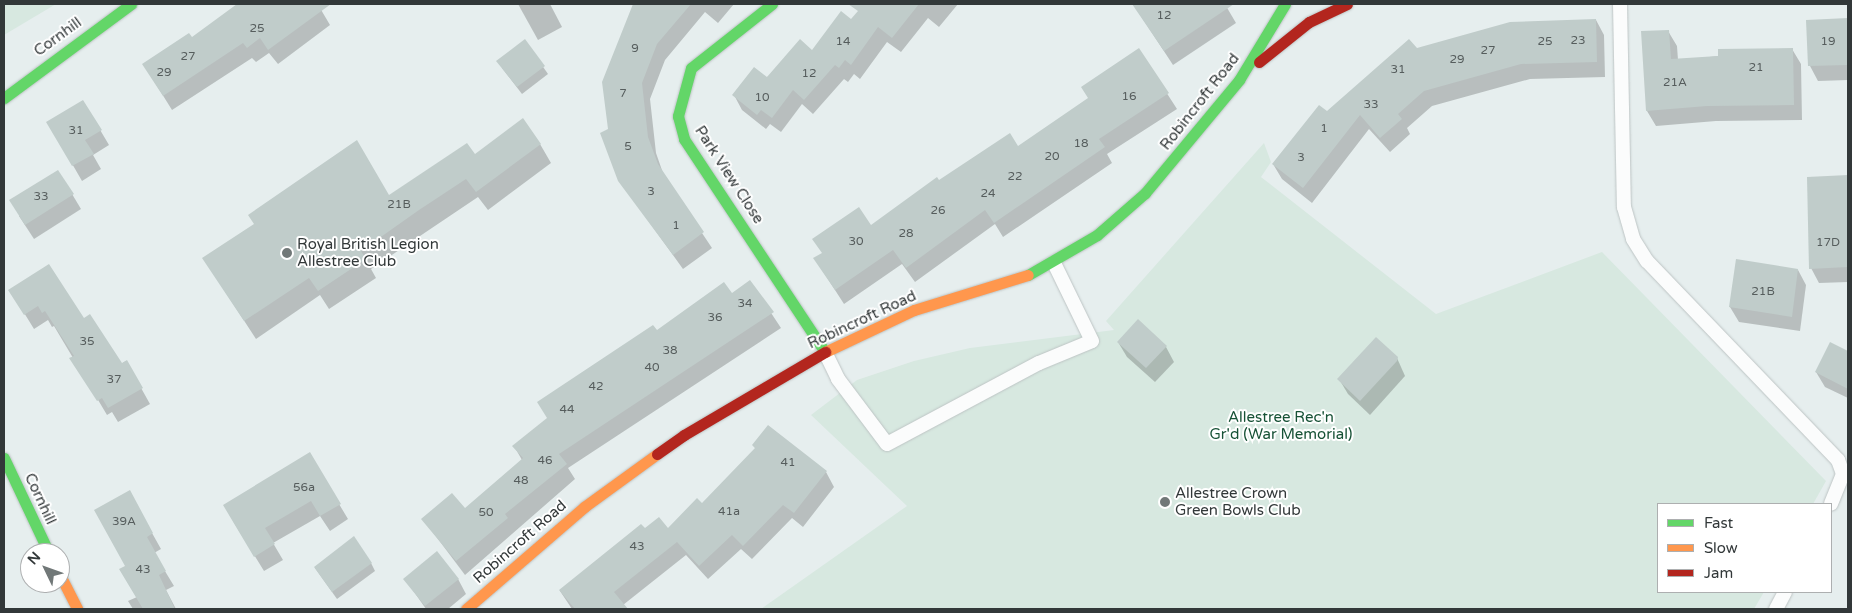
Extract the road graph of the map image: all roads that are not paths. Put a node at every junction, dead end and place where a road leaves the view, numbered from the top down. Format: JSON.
{"nodes":[{"id":1,"x":131,"y":4,"type":"edge"},
{"id":2,"x":772,"y":4,"type":"edge"},
{"id":3,"x":1285,"y":4,"type":"edge"},
{"id":4,"x":1347,"y":4,"type":"edge"},
{"id":5,"x":1620,"y":4,"type":"edge"},
{"id":6,"x":1239,"y":80,"type":"junction"},
{"id":7,"x":4,"y":98,"type":"edge"},
{"id":8,"x":1054,"y":263,"type":"junction"},
{"id":9,"x":825,"y":352,"type":"junction"},
{"id":10,"x":4,"y":458,"type":"edge"},
{"id":11,"x":1830,"y":503,"type":"edge"},
{"id":12,"x":44,"y":543,"type":"edge"},
{"id":13,"x":69,"y":593,"type":"edge"},
{"id":14,"x":1784,"y":593,"type":"edge"},
{"id":15,"x":77,"y":609,"type":"edge"},
{"id":16,"x":466,"y":609,"type":"edge"},
{"id":17,"x":1776,"y":609,"type":"edge"}],
"edges":[{"from":1,"to":7,"type":"street","name":"Cornhill"},
{"from":2,"to":9,"type":"street","name":"Park View Close"},
{"from":3,"to":6,"type":"street","name":"Robincroft Road"},
{"from":4,"to":6,"type":"street"},
{"from":5,"to":11,"type":"lane"},
{"from":6,"to":8,"type":"street","name":"Robincroft Road"},
{"from":8,"to":9,"type":"street","name":"Robincroft Road"},
{"from":8,"to":9,"type":"lane"},
{"from":9,"to":16,"type":"street","name":"Robincroft Road"},
{"from":10,"to":12,"type":"street","name":"Cornhill"},
{"from":13,"to":15,"type":"street"},
{"from":14,"to":17,"type":"lane"}]}
